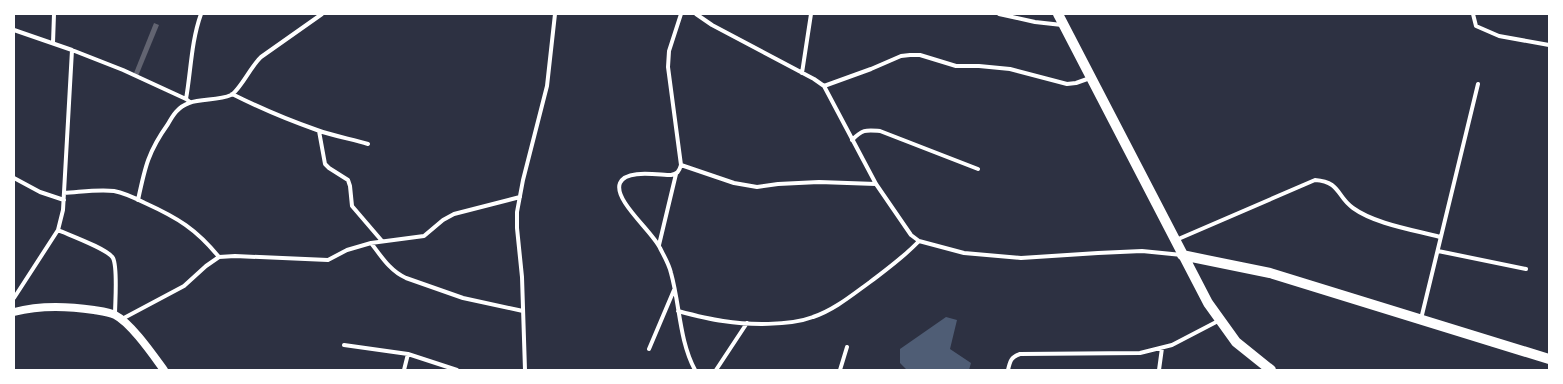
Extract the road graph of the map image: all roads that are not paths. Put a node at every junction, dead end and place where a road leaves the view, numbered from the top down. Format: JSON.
{"nodes":[{"id":1,"x":54,"y":14,"type":"edge"},
{"id":2,"x":201,"y":14,"type":"edge"},
{"id":3,"x":322,"y":14,"type":"edge"},
{"id":4,"x":555,"y":14,"type":"edge"},
{"id":5,"x":681,"y":14,"type":"edge"},
{"id":6,"x":696,"y":14,"type":"edge"},
{"id":7,"x":811,"y":14,"type":"edge"},
{"id":8,"x":999,"y":14,"type":"edge"},
{"id":9,"x":1058,"y":14,"type":"edge"},
{"id":10,"x":1473,"y":14,"type":"edge"},
{"id":11,"x":1063,"y":25,"type":"junction"},
{"id":12,"x":14,"y":30,"type":"edge"},
{"id":13,"x":53,"y":43,"type":"junction"},
{"id":14,"x":1549,"y":45,"type":"edge"},
{"id":15,"x":72,"y":50,"type":"junction"},
{"id":16,"x":802,"y":73,"type":"junction"},
{"id":17,"x":1090,"y":78,"type":"junction"},
{"id":18,"x":1478,"y":84,"type":"dead end"},
{"id":19,"x":824,"y":86,"type":"junction"},
{"id":20,"x":232,"y":94,"type":"junction"},
{"id":21,"x":188,"y":101,"type":"junction"},
{"id":22,"x":319,"y":131,"type":"junction"},
{"id":23,"x":852,"y":140,"type":"junction"},
{"id":24,"x":368,"y":144,"type":"dead end"},
{"id":25,"x":681,"y":165,"type":"junction"},
{"id":26,"x":978,"y":169,"type":"dead end"},
{"id":27,"x":676,"y":174,"type":"junction"},
{"id":28,"x":14,"y":178,"type":"edge"},
{"id":29,"x":876,"y":184,"type":"junction"},
{"id":30,"x":64,"y":193,"type":"junction"},
{"id":31,"x":520,"y":197,"type":"junction"},
{"id":32,"x":64,"y":200,"type":"junction"},
{"id":33,"x":138,"y":200,"type":"junction"},
{"id":34,"x":58,"y":230,"type":"junction"},
{"id":35,"x":1440,"y":237,"type":"junction"},
{"id":36,"x":1174,"y":240,"type":"junction"},
{"id":37,"x":382,"y":241,"type":"junction"},
{"id":38,"x":919,"y":241,"type":"junction"},
{"id":39,"x":371,"y":243,"type":"junction"},
{"id":40,"x":659,"y":245,"type":"junction"},
{"id":41,"x":1438,"y":251,"type":"junction"},
{"id":42,"x":1182,"y":255,"type":"junction"},
{"id":43,"x":219,"y":257,"type":"junction"},
{"id":44,"x":1526,"y":269,"type":"dead end"},
{"id":45,"x":674,"y":290,"type":"junction"},
{"id":46,"x":14,"y":298,"type":"edge"},
{"id":47,"x":523,"y":311,"type":"junction"},
{"id":48,"x":14,"y":312,"type":"edge"},
{"id":49,"x":678,"y":312,"type":"junction"},
{"id":50,"x":118,"y":317,"type":"junction"},
{"id":51,"x":1220,"y":320,"type":"junction"},
{"id":52,"x":1421,"y":320,"type":"junction"},
{"id":53,"x":747,"y":323,"type":"junction"},
{"id":54,"x":344,"y":346,"type":"dead end"},
{"id":55,"x":847,"y":347,"type":"dead end"},
{"id":56,"x":1162,"y":348,"type":"junction"},
{"id":57,"x":649,"y":349,"type":"dead end"},
{"id":58,"x":408,"y":354,"type":"junction"},
{"id":59,"x":1549,"y":360,"type":"edge"},
{"id":60,"x":164,"y":370,"type":"edge"},
{"id":61,"x":404,"y":370,"type":"edge"},
{"id":62,"x":457,"y":370,"type":"edge"},
{"id":63,"x":525,"y":370,"type":"edge"},
{"id":64,"x":695,"y":370,"type":"edge"},
{"id":65,"x":716,"y":370,"type":"edge"},
{"id":66,"x":840,"y":370,"type":"edge"},
{"id":67,"x":1008,"y":370,"type":"edge"},
{"id":68,"x":1159,"y":370,"type":"edge"},
{"id":69,"x":1270,"y":370,"type":"edge"}],
"edges":[{"from":1,"to":13,"type":"street"},
{"from":2,"to":21,"type":"street"},
{"from":3,"to":20,"type":"street"},
{"from":4,"to":31,"type":"street"},
{"from":5,"to":25,"type":"street"},
{"from":6,"to":16,"type":"street"},
{"from":7,"to":16,"type":"street"},
{"from":8,"to":11,"type":"street"},
{"from":9,"to":11,"type":"main road"},
{"from":10,"to":14,"type":"street"},
{"from":11,"to":17,"type":"main road"},
{"from":12,"to":13,"type":"street"},
{"from":13,"to":15,"type":"street"},
{"from":15,"to":21,"type":"street"},
{"from":15,"to":30,"type":"street"},
{"from":16,"to":19,"type":"street"},
{"from":17,"to":19,"type":"street"},
{"from":17,"to":36,"type":"main road"},
{"from":18,"to":35,"type":"street"},
{"from":19,"to":23,"type":"street"},
{"from":20,"to":21,"type":"street"},
{"from":20,"to":22,"type":"street"},
{"from":21,"to":33,"type":"street"},
{"from":22,"to":24,"type":"street"},
{"from":22,"to":37,"type":"street"},
{"from":23,"to":26,"type":"street"},
{"from":23,"to":29,"type":"street"},
{"from":25,"to":27,"type":"street"},
{"from":25,"to":29,"type":"street"},
{"from":27,"to":40,"type":"street"},
{"from":27,"to":40,"type":"street"},
{"from":28,"to":32,"type":"street"},
{"from":29,"to":38,"type":"street"},
{"from":30,"to":32,"type":"street"},
{"from":30,"to":33,"type":"street"},
{"from":31,"to":37,"type":"street"},
{"from":31,"to":47,"type":"street"},
{"from":32,"to":34,"type":"street"},
{"from":33,"to":43,"type":"street"},
{"from":34,"to":46,"type":"street"},
{"from":34,"to":50,"type":"street"},
{"from":35,"to":36,"type":"street"},
{"from":35,"to":41,"type":"street"},
{"from":36,"to":42,"type":"main road"},
{"from":37,"to":39,"type":"street"},
{"from":38,"to":42,"type":"street"},
{"from":38,"to":53,"type":"street"},
{"from":39,"to":43,"type":"street"},
{"from":39,"to":47,"type":"street"},
{"from":40,"to":45,"type":"street"},
{"from":41,"to":44,"type":"street"},
{"from":41,"to":52,"type":"street"},
{"from":42,"to":51,"type":"main road"},
{"from":42,"to":52,"type":"main road"},
{"from":43,"to":50,"type":"street"},
{"from":45,"to":49,"type":"street"},
{"from":45,"to":57,"type":"street"},
{"from":47,"to":63,"type":"street"},
{"from":48,"to":50,"type":"main road"},
{"from":49,"to":53,"type":"street"},
{"from":49,"to":64,"type":"street"},
{"from":50,"to":60,"type":"main road"},
{"from":51,"to":56,"type":"street"},
{"from":51,"to":69,"type":"main road"},
{"from":52,"to":59,"type":"main road"},
{"from":53,"to":65,"type":"street"},
{"from":54,"to":58,"type":"street"},
{"from":55,"to":66,"type":"street"},
{"from":56,"to":67,"type":"street"},
{"from":56,"to":68,"type":"street"},
{"from":58,"to":61,"type":"street"},
{"from":58,"to":62,"type":"street"}]}
